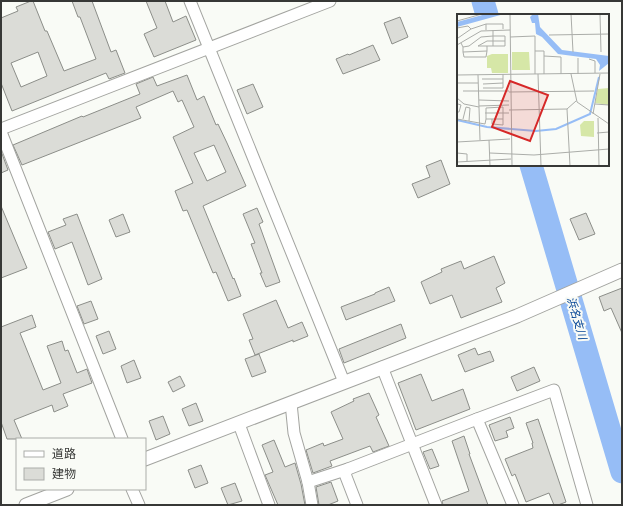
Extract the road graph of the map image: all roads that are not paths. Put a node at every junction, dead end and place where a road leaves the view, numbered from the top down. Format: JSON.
{"nodes":[{"id":1,"x":190,"y":1,"type":"edge"},
{"id":2,"x":330,"y":1,"type":"edge"},
{"id":3,"x":208,"y":48,"type":"junction"},
{"id":4,"x":1,"y":131,"type":"edge"},
{"id":5,"x":622,"y":270,"type":"edge"},
{"id":6,"x":382,"y":367,"type":"junction"},
{"id":7,"x":344,"y":382,"type":"junction"},
{"id":8,"x":291,"y":403,"type":"junction"},
{"id":9,"x":477,"y":419,"type":"junction"},
{"id":10,"x":239,"y":424,"type":"junction"},
{"id":11,"x":122,"y":438,"type":"edge"},
{"id":12,"x":412,"y":444,"type":"junction"},
{"id":13,"x":146,"y":459,"type":"edge"},
{"id":14,"x":348,"y":468,"type":"junction"},
{"id":15,"x":308,"y":482,"type":"junction"},
{"id":16,"x":64,"y":490,"type":"edge"},
{"id":17,"x":132,"y":490,"type":"edge"},
{"id":18,"x":26,"y":505,"type":"edge"},
{"id":19,"x":138,"y":505,"type":"edge"},
{"id":20,"x":268,"y":505,"type":"edge"},
{"id":21,"x":312,"y":505,"type":"edge"},
{"id":22,"x":357,"y":505,"type":"edge"},
{"id":23,"x":436,"y":505,"type":"edge"},
{"id":24,"x":513,"y":505,"type":"edge"},
{"id":25,"x":587,"y":505,"type":"edge"}],
"edges":[{"from":1,"to":3,"type":"street"},
{"from":2,"to":3,"type":"street"},
{"from":3,"to":4,"type":"street"},
{"from":3,"to":7,"type":"street"},
{"from":4,"to":11,"type":"street"},
{"from":5,"to":6,"type":"street"},
{"from":6,"to":7,"type":"street"},
{"from":6,"to":12,"type":"street"},
{"from":7,"to":8,"type":"street"},
{"from":8,"to":10,"type":"street"},
{"from":8,"to":15,"type":"street"},
{"from":9,"to":12,"type":"street"},
{"from":9,"to":24,"type":"street"},
{"from":9,"to":25,"type":"street"},
{"from":10,"to":13,"type":"street"},
{"from":10,"to":20,"type":"street"},
{"from":12,"to":14,"type":"street"},
{"from":12,"to":23,"type":"street"},
{"from":14,"to":15,"type":"street"},
{"from":14,"to":22,"type":"street"},
{"from":15,"to":21,"type":"street"},
{"from":16,"to":18,"type":"street"},
{"from":17,"to":19,"type":"street"}]}
